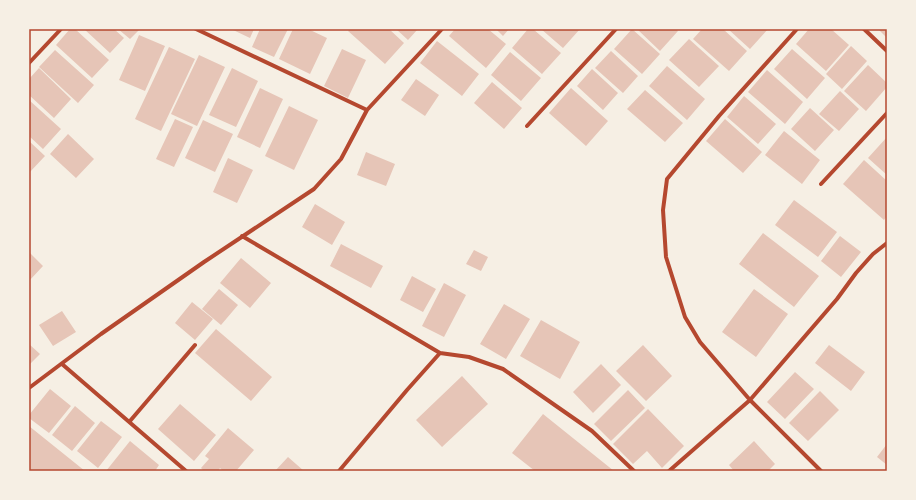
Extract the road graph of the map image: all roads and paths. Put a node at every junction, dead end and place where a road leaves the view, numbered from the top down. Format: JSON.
{"nodes":[{"id":1,"x":61,"y":29,"type":"edge"},
{"id":2,"x":196,"y":29,"type":"edge"},
{"id":3,"x":442,"y":29,"type":"edge"},
{"id":4,"x":616,"y":29,"type":"edge"},
{"id":5,"x":797,"y":29,"type":"edge"},
{"id":6,"x":864,"y":29,"type":"edge"},
{"id":7,"x":887,"y":50,"type":"edge"},
{"id":8,"x":29,"y":63,"type":"edge"},
{"id":9,"x":367,"y":110,"type":"junction"},
{"id":10,"x":887,"y":113,"type":"edge"},
{"id":11,"x":527,"y":126,"type":"dead end"},
{"id":12,"x":821,"y":184,"type":"dead end"},
{"id":13,"x":242,"y":236,"type":"junction"},
{"id":14,"x":887,"y":243,"type":"edge"},
{"id":15,"x":195,"y":345,"type":"dead end"},
{"id":16,"x":440,"y":353,"type":"junction"},
{"id":17,"x":62,"y":364,"type":"junction"},
{"id":18,"x":29,"y":388,"type":"edge"},
{"id":19,"x":750,"y":400,"type":"junction"},
{"id":20,"x":130,"y":421,"type":"junction"},
{"id":21,"x":186,"y":471,"type":"edge"},
{"id":22,"x":339,"y":471,"type":"edge"},
{"id":23,"x":634,"y":471,"type":"edge"},
{"id":24,"x":669,"y":471,"type":"edge"},
{"id":25,"x":821,"y":471,"type":"edge"}],
"edges":[{"from":1,"to":8,"type":"street"},
{"from":2,"to":9,"type":"street"},
{"from":3,"to":9,"type":"street"},
{"from":4,"to":11,"type":"street"},
{"from":5,"to":19,"type":"street"},
{"from":6,"to":7,"type":"street"},
{"from":9,"to":13,"type":"street"},
{"from":10,"to":12,"type":"street"},
{"from":13,"to":16,"type":"street"},
{"from":13,"to":17,"type":"street"},
{"from":14,"to":19,"type":"street"},
{"from":15,"to":20,"type":"street"},
{"from":16,"to":22,"type":"street"},
{"from":16,"to":23,"type":"street"},
{"from":17,"to":18,"type":"street"},
{"from":17,"to":20,"type":"street"},
{"from":19,"to":24,"type":"street"},
{"from":19,"to":25,"type":"street"},
{"from":20,"to":21,"type":"street"}]}
